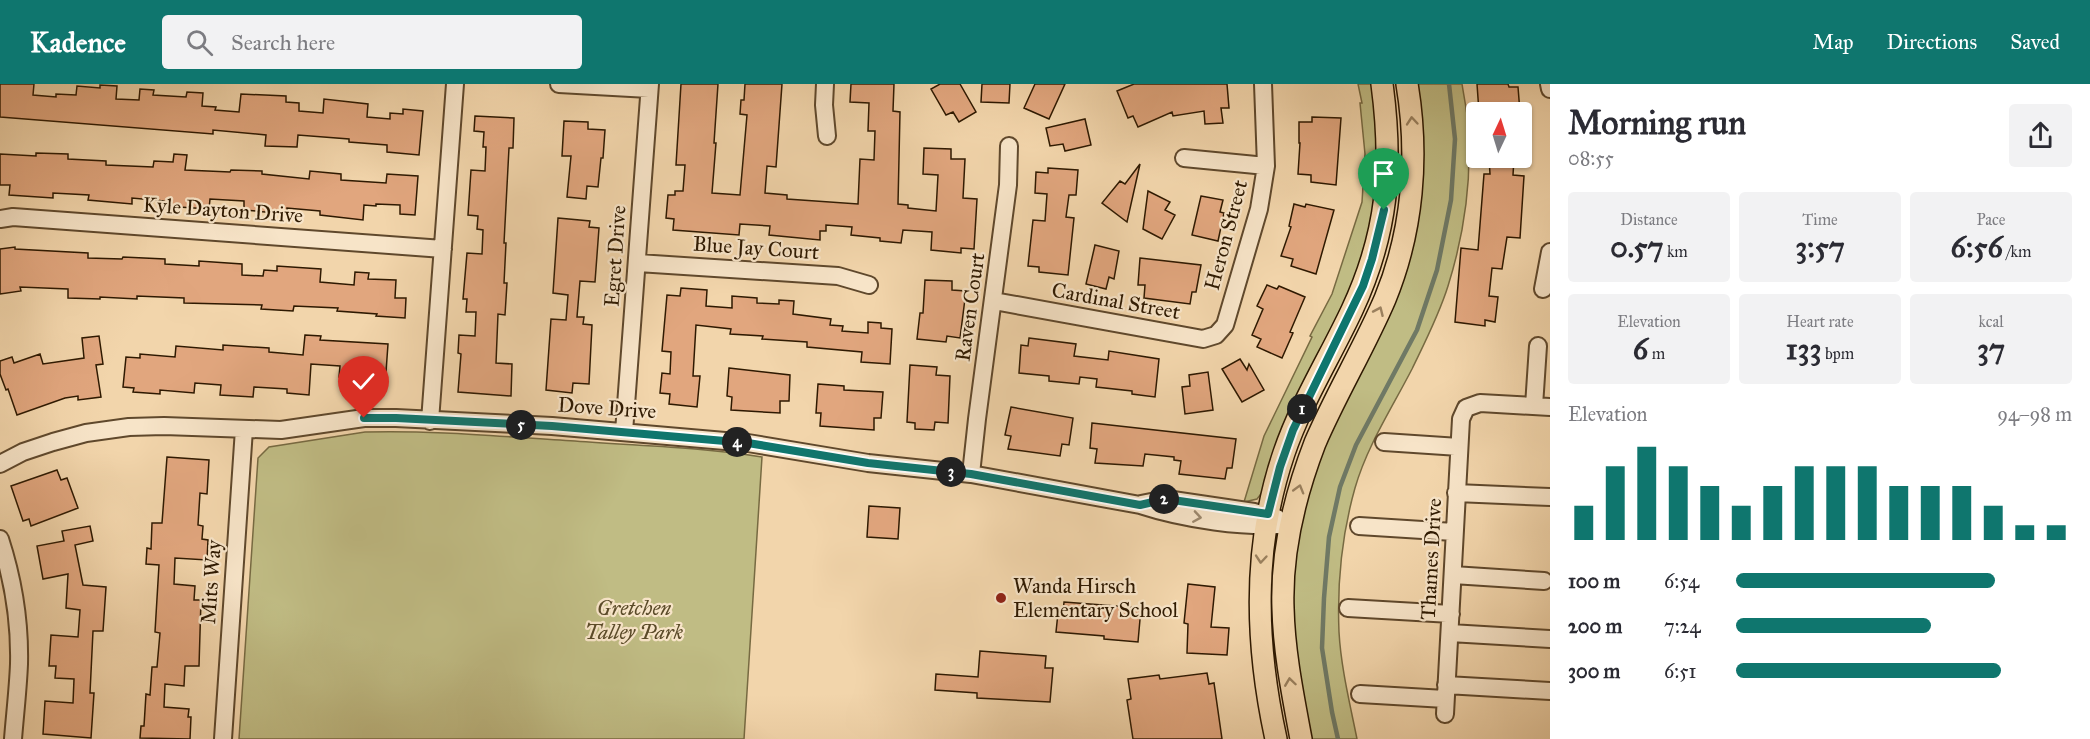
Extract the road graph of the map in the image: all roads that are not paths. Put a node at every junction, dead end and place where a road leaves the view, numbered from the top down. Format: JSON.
{"nodes":[{"id":1,"x":455,"y":84,"type":"edge"},
{"id":2,"x":559,"y":84,"type":"edge"},
{"id":3,"x":825,"y":84,"type":"edge"},
{"id":4,"x":1263,"y":84,"type":"edge"},
{"id":5,"x":1382,"y":84,"type":"edge"},
{"id":6,"x":1407,"y":84,"type":"edge"},
{"id":7,"x":1549,"y":84,"type":"edge"},
{"id":8,"x":650,"y":87,"type":"edge"},
{"id":9,"x":1550,"y":89,"type":"edge"},
{"id":10,"x":827,"y":136,"type":"dead end"},
{"id":11,"x":1010,"y":146,"type":"dead end"},
{"id":12,"x":1184,"y":158,"type":"dead end"},
{"id":13,"x":1266,"y":166,"type":"junction"},
{"id":14,"x":0,"y":219,"type":"edge"},
{"id":15,"x":443,"y":249,"type":"junction"},
{"id":16,"x":1550,"y":252,"type":"edge"},
{"id":17,"x":638,"y":263,"type":"junction"},
{"id":18,"x":869,"y":285,"type":"dead end"},
{"id":19,"x":1543,"y":289,"type":"dead end"},
{"id":20,"x":994,"y":301,"type":"junction"},
{"id":21,"x":1225,"y":325,"type":"joint"},
{"id":22,"x":1538,"y":346,"type":"dead end"},
{"id":23,"x":1542,"y":406,"type":"edge"},
{"id":24,"x":430,"y":421,"type":"junction"},
{"id":25,"x":244,"y":429,"type":"junction"},
{"id":26,"x":624,"y":432,"type":"junction"},
{"id":27,"x":1384,"y":442,"type":"dead end"},
{"id":28,"x":1459,"y":447,"type":"junction"},
{"id":29,"x":0,"y":464,"type":"edge"},
{"id":30,"x":971,"y":474,"type":"junction"},
{"id":31,"x":1456,"y":493,"type":"junction"},
{"id":32,"x":1550,"y":498,"type":"edge"},
{"id":33,"x":1267,"y":520,"type":"junction"},
{"id":34,"x":1291,"y":524,"type":"junction"},
{"id":35,"x":1359,"y":526,"type":"dead end"},
{"id":36,"x":1454,"y":532,"type":"junction"},
{"id":37,"x":0,"y":539,"type":"edge"},
{"id":38,"x":1452,"y":575,"type":"junction"},
{"id":39,"x":1544,"y":581,"type":"dead end"},
{"id":40,"x":1348,"y":608,"type":"dead end"},
{"id":41,"x":1451,"y":614,"type":"junction"},
{"id":42,"x":1450,"y":633,"type":"junction"},
{"id":43,"x":1550,"y":639,"type":"edge"},
{"id":44,"x":1550,"y":691,"type":"edge"},
{"id":45,"x":1360,"y":694,"type":"dead end"},
{"id":46,"x":1445,"y":699,"type":"junction"},
{"id":47,"x":13,"y":739,"type":"edge"},
{"id":48,"x":223,"y":739,"type":"edge"},
{"id":49,"x":1276,"y":739,"type":"edge"},
{"id":50,"x":1301,"y":739,"type":"edge"}],
"edges":[{"from":1,"to":15,"type":"street"},
{"from":2,"to":8,"type":"street"},
{"from":3,"to":10,"type":"street"},
{"from":4,"to":13,"type":"street","name":"Heron Street"},
{"from":5,"to":33,"type":"main road"},
{"from":34,"to":6,"type":"main road","one_way":true},
{"from":7,"to":9,"type":"street"},
{"from":8,"to":17,"type":"street","name":"Egret Drive"},
{"from":11,"to":20,"type":"street","name":"Raven Court"},
{"from":12,"to":13,"type":"street"},
{"from":13,"to":21,"type":"street","name":"Heron Street"},
{"from":14,"to":15,"type":"street","name":"Kyle Dayton Drive"},
{"from":15,"to":24,"type":"street"},
{"from":16,"to":19,"type":"street"},
{"from":17,"to":18,"type":"street","name":"Blue Jay Court"},
{"from":17,"to":26,"type":"street","name":"Egret Drive"},
{"from":20,"to":21,"type":"street","name":"Cardinal Street"},
{"from":20,"to":30,"type":"street","name":"Raven Court"},
{"from":22,"to":23,"type":"street"},
{"from":23,"to":28,"type":"street","name":"Thames Drive"},
{"from":24,"to":25,"type":"street","name":"Dove Drive"},
{"from":24,"to":26,"type":"street","name":"Dove Drive"},
{"from":25,"to":29,"type":"street","name":"Dove Drive"},
{"from":25,"to":48,"type":"street","name":"Mits Way"},
{"from":26,"to":30,"type":"street","name":"Dove Drive"},
{"from":27,"to":28,"type":"street"},
{"from":28,"to":31,"type":"street","name":"Thames Drive"},
{"from":30,"to":33,"type":"street","name":"Dove Drive"},
{"from":31,"to":32,"type":"street"},
{"from":31,"to":36,"type":"street","name":"Thames Drive"},
{"from":33,"to":34,"type":"street","name":"Dove Drive"},
{"from":33,"to":49,"type":"main road","one_way":true},
{"from":50,"to":34,"type":"main road","one_way":true},
{"from":35,"to":36,"type":"street"},
{"from":36,"to":38,"type":"street","name":"Thames Drive"},
{"from":37,"to":47,"type":"street"},
{"from":38,"to":39,"type":"street"},
{"from":38,"to":41,"type":"street","name":"Thames Drive"},
{"from":40,"to":41,"type":"street"},
{"from":41,"to":42,"type":"street","name":"Thames Drive"},
{"from":42,"to":43,"type":"street"},
{"from":42,"to":46,"type":"street","name":"Thames Drive"},
{"from":44,"to":46,"type":"street"},
{"from":45,"to":46,"type":"street"}]}
